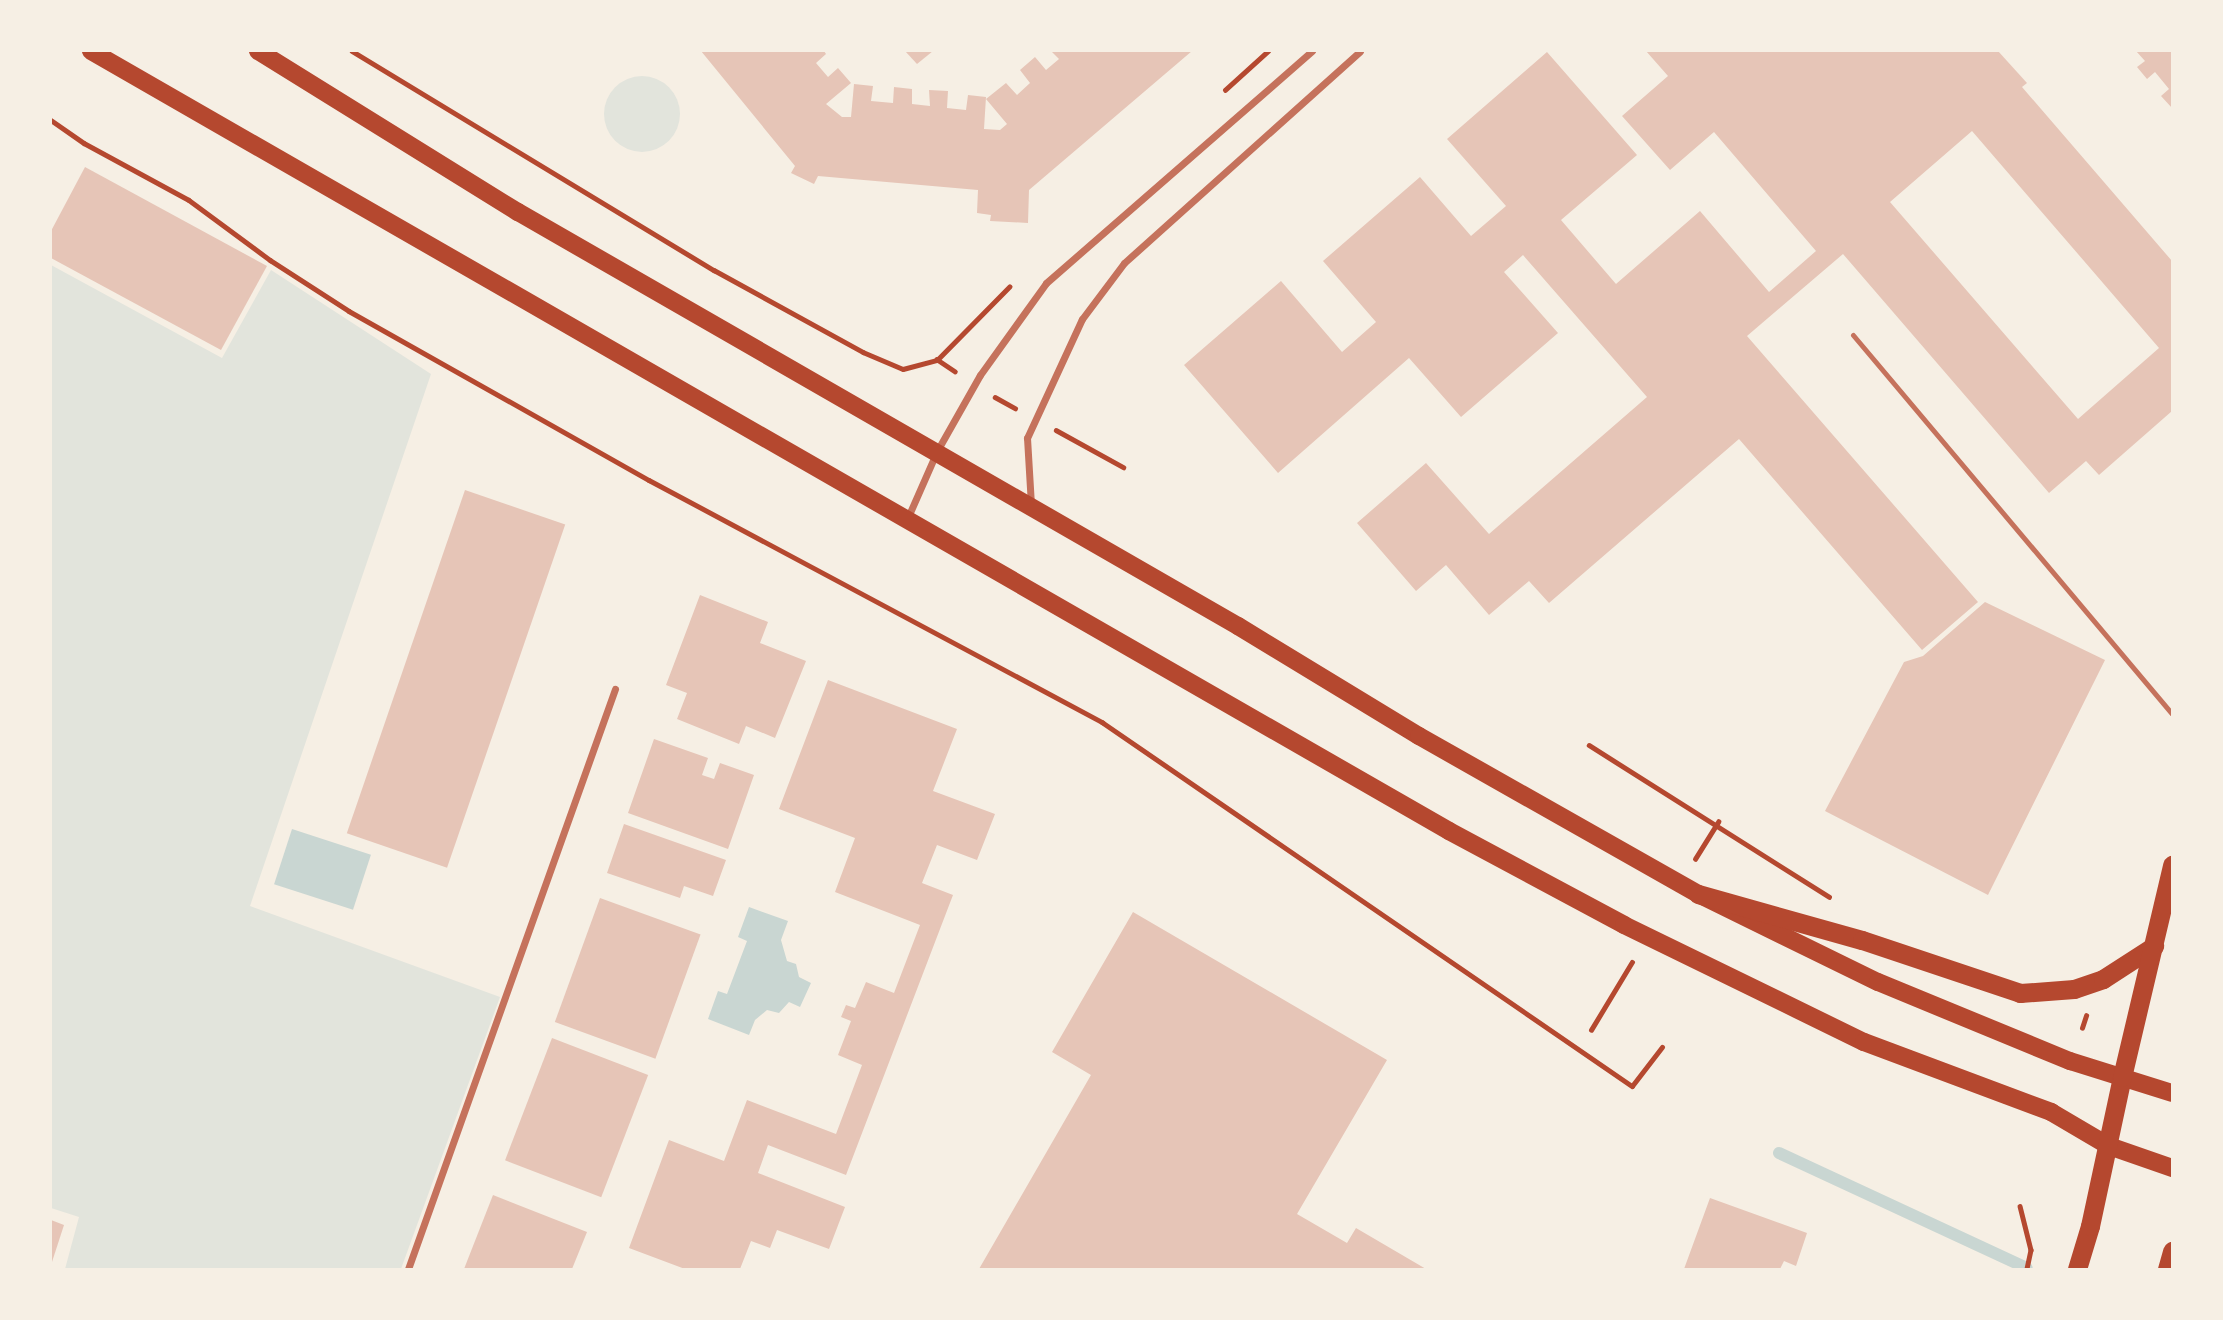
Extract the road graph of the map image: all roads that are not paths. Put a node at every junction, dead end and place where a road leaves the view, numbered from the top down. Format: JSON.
{"nodes":[{"id":1,"x":91,"y":51,"type":"edge"},
{"id":2,"x":258,"y":51,"type":"edge"},
{"id":3,"x":1312,"y":51,"type":"edge"},
{"id":4,"x":1360,"y":51,"type":"edge"},
{"id":5,"x":1853,"y":335,"type":"dead end"},
{"id":6,"x":937,"y":451,"type":"junction"},
{"id":7,"x":1031,"y":506,"type":"junction"},
{"id":8,"x":908,"y":517,"type":"junction"},
{"id":9,"x":615,"y":689,"type":"dead end"},
{"id":10,"x":2172,"y":714,"type":"edge"},
{"id":11,"x":2172,"y":865,"type":"edge"},
{"id":12,"x":1698,"y":894,"type":"junction"},
{"id":13,"x":2154,"y":946,"type":"junction"},
{"id":14,"x":2122,"y":1077,"type":"junction"},
{"id":15,"x":2172,"y":1093,"type":"edge"},
{"id":16,"x":2109,"y":1146,"type":"junction"},
{"id":17,"x":2172,"y":1168,"type":"edge"},
{"id":18,"x":2172,"y":1251,"type":"edge"},
{"id":19,"x":408,"y":1269,"type":"edge"},
{"id":20,"x":2077,"y":1269,"type":"edge"},
{"id":21,"x":2168,"y":1269,"type":"edge"}],
"edges":[{"from":1,"to":8,"type":"main road"},
{"from":2,"to":6,"type":"main road"},
{"from":3,"to":6,"type":"street"},
{"from":4,"to":7,"type":"street"},
{"from":5,"to":10,"type":"lane"},
{"from":6,"to":7,"type":"main road"},
{"from":6,"to":8,"type":"street"},
{"from":7,"to":12,"type":"main road"},
{"from":8,"to":16,"type":"main road"},
{"from":9,"to":19,"type":"street"},
{"from":11,"to":13,"type":"highway"},
{"from":12,"to":13,"type":"highway"},
{"from":12,"to":14,"type":"main road"},
{"from":13,"to":14,"type":"highway"},
{"from":14,"to":15,"type":"main road"},
{"from":14,"to":16,"type":"highway"},
{"from":16,"to":17,"type":"main road"},
{"from":16,"to":20,"type":"highway"},
{"from":18,"to":21,"type":"highway"}]}
